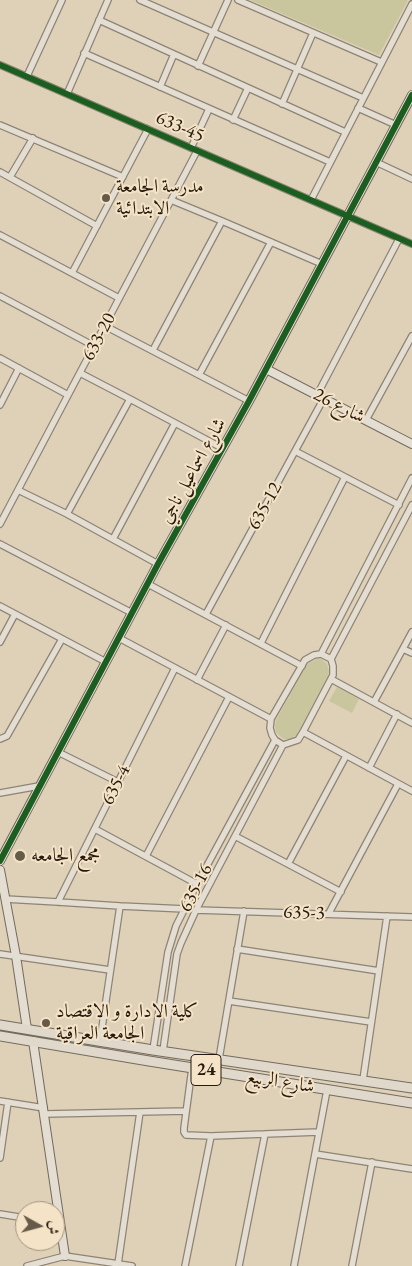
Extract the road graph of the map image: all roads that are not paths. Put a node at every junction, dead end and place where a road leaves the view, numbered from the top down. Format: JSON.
{"nodes":[{"id":1,"x":62,"y":0,"type":"edge"},
{"id":2,"x":108,"y":0,"type":"edge"},
{"id":3,"x":140,"y":0,"type":"edge"},
{"id":4,"x":228,"y":0,"type":"edge"},
{"id":5,"x":238,"y":0,"type":"edge"},
{"id":6,"x":412,"y":4,"type":"edge"},
{"id":7,"x":100,"y":20,"type":"junction"},
{"id":8,"x":213,"y":32,"type":"junction"},
{"id":9,"x":313,"y":33,"type":"junction"},
{"id":10,"x":84,"y":53,"type":"junction"},
{"id":11,"x":174,"y":54,"type":"junction"},
{"id":12,"x":381,"y":62,"type":"junction"},
{"id":13,"x":0,"y":64,"type":"edge"},
{"id":14,"x":198,"y":66,"type":"junction"},
{"id":15,"x":297,"y":69,"type":"junction"},
{"id":16,"x":27,"y":76,"type":"junction"},
{"id":17,"x":160,"y":87,"type":"junction"},
{"id":18,"x":248,"y":88,"type":"junction"},
{"id":19,"x":67,"y":94,"type":"junction"},
{"id":20,"x":412,"y":95,"type":"edge"},
{"id":21,"x":363,"y":98,"type":"junction"},
{"id":22,"x":282,"y":104,"type":"junction"},
{"id":23,"x":358,"y":108,"type":"junction"},
{"id":24,"x":209,"y":109,"type":"junction"},
{"id":25,"x":233,"y":120,"type":"junction"},
{"id":26,"x":0,"y":124,"type":"edge"},
{"id":27,"x":396,"y":125,"type":"junction"},
{"id":28,"x":148,"y":129,"type":"junction"},
{"id":29,"x":346,"y":132,"type":"junction"},
{"id":30,"x":33,"y":138,"type":"junction"},
{"id":31,"x":191,"y":148,"type":"junction"},
{"id":32,"x":197,"y":151,"type":"junction"},
{"id":33,"x":330,"y":162,"type":"junction"},
{"id":34,"x":376,"y":162,"type":"junction"},
{"id":35,"x":0,"y":172,"type":"edge"},
{"id":36,"x":10,"y":177,"type":"junction"},
{"id":37,"x":123,"y":177,"type":"junction"},
{"id":38,"x":412,"y":179,"type":"edge"},
{"id":39,"x":171,"y":200,"type":"junction"},
{"id":40,"x":311,"y":200,"type":"junction"},
{"id":41,"x":348,"y":216,"type":"junction"},
{"id":42,"x":222,"y":221,"type":"junction"},
{"id":43,"x":97,"y":226,"type":"junction"},
{"id":44,"x":0,"y":235,"type":"edge"},
{"id":45,"x":399,"y":239,"type":"junction"},
{"id":46,"x":271,"y":242,"type":"junction"},
{"id":47,"x":412,"y":244,"type":"edge"},
{"id":48,"x":322,"y":264,"type":"junction"},
{"id":49,"x":72,"y":273,"type":"junction"},
{"id":50,"x":0,"y":296,"type":"edge"},
{"id":51,"x":119,"y":298,"type":"junction"},
{"id":52,"x":105,"y":326,"type":"junction"},
{"id":53,"x":412,"y":336,"type":"edge"},
{"id":54,"x":94,"y":346,"type":"junction"},
{"id":55,"x":153,"y":350,"type":"junction"},
{"id":56,"x":0,"y":358,"type":"edge"},
{"id":57,"x":19,"y":368,"type":"junction"},
{"id":58,"x":266,"y":369,"type":"junction"},
{"id":59,"x":80,"y":373,"type":"junction"},
{"id":60,"x":199,"y":374,"type":"junction"},
{"id":61,"x":68,"y":395,"type":"junction"},
{"id":62,"x":321,"y":397,"type":"junction"},
{"id":63,"x":130,"y":399,"type":"junction"},
{"id":64,"x":249,"y":402,"type":"junction"},
{"id":65,"x":0,"y":405,"type":"edge"},
{"id":66,"x":366,"y":420,"type":"junction"},
{"id":67,"x":175,"y":423,"type":"junction"},
{"id":68,"x":412,"y":444,"type":"edge"},
{"id":69,"x":222,"y":448,"type":"junction"},
{"id":70,"x":295,"y":452,"type":"junction"},
{"id":71,"x":345,"y":477,"type":"junction"},
{"id":72,"x":412,"y":478,"type":"edge"},
{"id":73,"x":18,"y":490,"type":"junction"},
{"id":74,"x":399,"y":505,"type":"junction"},
{"id":75,"x":411,"y":509,"type":"edge"},
{"id":76,"x":67,"y":514,"type":"junction"},
{"id":77,"x":0,"y":524,"type":"edge"},
{"id":78,"x":113,"y":539,"type":"junction"},
{"id":79,"x":0,"y":544,"type":"edge"},
{"id":80,"x":158,"y":564,"type":"junction"},
{"id":81,"x":148,"y":584,"type":"junction"},
{"id":82,"x":0,"y":606,"type":"edge"},
{"id":83,"x":132,"y":613,"type":"junction"},
{"id":84,"x":15,"y":614,"type":"junction"},
{"id":85,"x":206,"y":614,"type":"junction"},
{"id":86,"x":226,"y":625,"type":"junction"},
{"id":87,"x":412,"y":632,"type":"edge"},
{"id":88,"x":119,"y":638,"type":"junction"},
{"id":89,"x":62,"y":639,"type":"junction"},
{"id":90,"x":0,"y":642,"type":"edge"},
{"id":91,"x":261,"y":644,"type":"junction"},
{"id":92,"x":403,"y":649,"type":"junction"},
{"id":93,"x":412,"y":653,"type":"edge"},
{"id":94,"x":321,"y":654,"type":"junction"},
{"id":95,"x":331,"y":659,"type":"junction"},
{"id":96,"x":106,"y":662,"type":"junction"},
{"id":97,"x":302,"y":666,"type":"junction"},
{"id":98,"x":175,"y":668,"type":"junction"},
{"id":99,"x":331,"y":679,"type":"junction"},
{"id":100,"x":198,"y":680,"type":"junction"},
{"id":101,"x":229,"y":697,"type":"junction"},
{"id":102,"x":374,"y":702,"type":"junction"},
{"id":103,"x":397,"y":714,"type":"junction"},
{"id":104,"x":271,"y":719,"type":"junction"},
{"id":105,"x":412,"y":723,"type":"edge"},
{"id":106,"x":303,"y":732,"type":"junction"},
{"id":107,"x":0,"y":739,"type":"edge"},
{"id":108,"x":275,"y":740,"type":"junction"},
{"id":109,"x":284,"y":745,"type":"junction"},
{"id":110,"x":58,"y":752,"type":"junction"},
{"id":111,"x":346,"y":756,"type":"junction"},
{"id":112,"x":369,"y":768,"type":"junction"},
{"id":113,"x":118,"y":782,"type":"junction"},
{"id":114,"x":398,"y":784,"type":"junction"},
{"id":115,"x":39,"y":786,"type":"junction"},
{"id":116,"x":412,"y":791,"type":"edge"},
{"id":117,"x":0,"y":793,"type":"edge"},
{"id":118,"x":94,"y":829,"type":"junction"},
{"id":119,"x":235,"y":836,"type":"junction"},
{"id":120,"x":146,"y":856,"type":"junction"},
{"id":121,"x":0,"y":861,"type":"edge"},
{"id":122,"x":288,"y":864,"type":"junction"},
{"id":123,"x":0,"y":870,"type":"edge"},
{"id":124,"x":197,"y":884,"type":"junction"},
{"id":125,"x":341,"y":892,"type":"junction"},
{"id":126,"x":3,"y":897,"type":"edge"},
{"id":127,"x":58,"y":902,"type":"junction"},
{"id":128,"x":120,"y":906,"type":"junction"},
{"id":129,"x":185,"y":908,"type":"junction"},
{"id":130,"x":196,"y":910,"type":"junction"},
{"id":131,"x":244,"y":911,"type":"junction"},
{"id":132,"x":329,"y":914,"type":"junction"},
{"id":133,"x":387,"y":916,"type":"junction"},
{"id":134,"x":412,"y":917,"type":"edge"},
{"id":135,"x":238,"y":949,"type":"junction"},
{"id":136,"x":0,"y":954,"type":"edge"},
{"id":137,"x":16,"y":956,"type":"junction"},
{"id":138,"x":110,"y":970,"type":"junction"},
{"id":139,"x":379,"y":971,"type":"junction"},
{"id":140,"x":229,"y":1001,"type":"junction"},
{"id":141,"x":371,"y":1022,"type":"junction"},
{"id":142,"x":0,"y":1025,"type":"edge"},
{"id":143,"x":27,"y":1029,"type":"junction"},
{"id":144,"x":0,"y":1036,"type":"edge"},
{"id":145,"x":100,"y":1040,"type":"junction"},
{"id":146,"x":33,"y":1041,"type":"junction"},
{"id":147,"x":153,"y":1050,"type":"junction"},
{"id":148,"x":163,"y":1051,"type":"junction"},
{"id":149,"x":219,"y":1059,"type":"junction"},
{"id":150,"x":250,"y":1064,"type":"junction"},
{"id":151,"x":196,"y":1069,"type":"junction"},
{"id":152,"x":308,"y":1072,"type":"junction"},
{"id":153,"x":259,"y":1079,"type":"junction"},
{"id":154,"x":363,"y":1080,"type":"junction"},
{"id":155,"x":412,"y":1088,"type":"edge"},
{"id":156,"x":327,"y":1090,"type":"junction"},
{"id":157,"x":0,"y":1101,"type":"edge"},
{"id":158,"x":8,"y":1102,"type":"junction"},
{"id":159,"x":412,"y":1103,"type":"edge"},
{"id":160,"x":44,"y":1111,"type":"junction"},
{"id":161,"x":186,"y":1111,"type":"junction"},
{"id":162,"x":140,"y":1112,"type":"junction"},
{"id":163,"x":319,"y":1132,"type":"junction"},
{"id":164,"x":265,"y":1134,"type":"junction"},
{"id":165,"x":211,"y":1136,"type":"junction"},
{"id":166,"x":315,"y":1154,"type":"junction"},
{"id":167,"x":0,"y":1158,"type":"edge"},
{"id":168,"x":372,"y":1162,"type":"junction"},
{"id":169,"x":412,"y":1168,"type":"edge"},
{"id":170,"x":55,"y":1201,"type":"edge"},
{"id":171,"x":0,"y":1214,"type":"edge"},
{"id":172,"x":15,"y":1216,"type":"edge"},
{"id":173,"x":64,"y":1251,"type":"edge"},
{"id":174,"x":65,"y":1256,"type":"junction"},
{"id":175,"x":118,"y":1264,"type":"junction"},
{"id":176,"x":26,"y":1266,"type":"edge"},
{"id":177,"x":132,"y":1266,"type":"edge"},
{"id":178,"x":185,"y":1266,"type":"edge"},
{"id":179,"x":239,"y":1266,"type":"edge"},
{"id":180,"x":294,"y":1266,"type":"edge"},
{"id":181,"x":352,"y":1266,"type":"edge"}],
"edges":[{"from":1,"to":16,"type":"street"},
{"from":2,"to":7,"type":"street"},
{"from":3,"to":8,"type":"street"},
{"from":4,"to":8,"type":"street"},
{"from":5,"to":9,"type":"street"},
{"from":6,"to":12,"type":"street"},
{"from":7,"to":10,"type":"street"},
{"from":7,"to":11,"type":"street"},
{"from":8,"to":14,"type":"street"},
{"from":8,"to":15,"type":"street"},
{"from":9,"to":12,"type":"street"},
{"from":9,"to":15,"type":"street"},
{"from":10,"to":17,"type":"street"},
{"from":10,"to":19,"type":"street"},
{"from":11,"to":14,"type":"street"},
{"from":11,"to":17,"type":"street"},
{"from":12,"to":21,"type":"street"},
{"from":13,"to":16,"type":"street","name":"633-45"},
{"from":14,"to":18,"type":"street"},
{"from":15,"to":21,"type":"street"},
{"from":15,"to":22,"type":"street"},
{"from":16,"to":19,"type":"street","name":"633-45"},
{"from":17,"to":24,"type":"street"},
{"from":18,"to":22,"type":"street"},
{"from":18,"to":25,"type":"street"},
{"from":19,"to":28,"type":"street","name":"633-45"},
{"from":20,"to":27,"type":"street","name":"شارع اسماعيل ناجي"},
{"from":21,"to":23,"type":"street"},
{"from":22,"to":29,"type":"street"},
{"from":23,"to":27,"type":"street"},
{"from":23,"to":29,"type":"street"},
{"from":24,"to":25,"type":"street"},
{"from":24,"to":31,"type":"street"},
{"from":25,"to":33,"type":"street"},
{"from":26,"to":30,"type":"street"},
{"from":27,"to":34,"type":"street","name":"شارع اسماعيل ناجي"},
{"from":28,"to":31,"type":"street","name":"633-45"},
{"from":28,"to":37,"type":"street"},
{"from":29,"to":33,"type":"street"},
{"from":30,"to":36,"type":"street"},
{"from":30,"to":37,"type":"street"},
{"from":31,"to":32,"type":"street","name":"633-45"},
{"from":32,"to":39,"type":"street","name":"633-20"},
{"from":32,"to":40,"type":"street","name":"633-45"},
{"from":33,"to":40,"type":"street"},
{"from":34,"to":38,"type":"street"},
{"from":34,"to":41,"type":"street","name":"شارع اسماعيل ناجي"},
{"from":35,"to":36,"type":"street"},
{"from":36,"to":43,"type":"street"},
{"from":37,"to":43,"type":"street"},
{"from":39,"to":42,"type":"street"},
{"from":39,"to":51,"type":"street","name":"633-20"},
{"from":40,"to":41,"type":"street","name":"633-45"},
{"from":41,"to":45,"type":"street","name":"633-45"},
{"from":41,"to":48,"type":"street","name":"شارع اسماعيل ناجي"},
{"from":42,"to":46,"type":"street"},
{"from":42,"to":55,"type":"street"},
{"from":43,"to":49,"type":"street"},
{"from":44,"to":49,"type":"street"},
{"from":45,"to":47,"type":"street","name":"633-45"},
{"from":45,"to":62,"type":"street","name":"635-12"},
{"from":46,"to":48,"type":"street"},
{"from":46,"to":60,"type":"street"},
{"from":48,"to":58,"type":"street","name":"شارع اسماعيل ناجي"},
{"from":49,"to":51,"type":"street"},
{"from":50,"to":54,"type":"street"},
{"from":51,"to":52,"type":"street","name":"633-20"},
{"from":52,"to":54,"type":"street","name":"633-20"},
{"from":52,"to":55,"type":"street"},
{"from":53,"to":66,"type":"street"},
{"from":54,"to":59,"type":"street","name":"633-20"},
{"from":55,"to":60,"type":"street"},
{"from":56,"to":57,"type":"street"},
{"from":57,"to":61,"type":"street"},
{"from":57,"to":65,"type":"street"},
{"from":58,"to":62,"type":"street","name":"شارع 26"},
{"from":58,"to":64,"type":"street","name":"شارع اسماعيل ناجي"},
{"from":59,"to":61,"type":"street","name":"633-20"},
{"from":59,"to":63,"type":"street"},
{"from":60,"to":64,"type":"street"},
{"from":61,"to":73,"type":"street","name":"633-20"},
{"from":62,"to":66,"type":"street","name":"شارع 26"},
{"from":62,"to":70,"type":"street","name":"635-12"},
{"from":63,"to":67,"type":"street"},
{"from":63,"to":76,"type":"street"},
{"from":64,"to":69,"type":"street","name":"شارع اسماعيل ناجي"},
{"from":66,"to":68,"type":"street","name":"شارع 26"},
{"from":67,"to":69,"type":"street"},
{"from":67,"to":78,"type":"street"},
{"from":69,"to":80,"type":"street","name":"شارع اسماعيل ناجي"},
{"from":70,"to":71,"type":"street"},
{"from":70,"to":85,"type":"street","name":"635-12"},
{"from":71,"to":74,"type":"street"},
{"from":71,"to":91,"type":"street"},
{"from":72,"to":74,"type":"street"},
{"from":73,"to":76,"type":"street"},
{"from":73,"to":77,"type":"street","name":"633-20"},
{"from":74,"to":94,"type":"street"},
{"from":75,"to":95,"type":"street","name":"635-16"},
{"from":76,"to":78,"type":"street"},
{"from":78,"to":80,"type":"street"},
{"from":79,"to":83,"type":"street"},
{"from":80,"to":81,"type":"street","name":"شارع اسماعيل ناجي"},
{"from":81,"to":83,"type":"street","name":"شارع اسماعيل ناجي"},
{"from":81,"to":85,"type":"street"},
{"from":82,"to":84,"type":"street"},
{"from":83,"to":88,"type":"street","name":"شارع اسماعيل ناجي"},
{"from":84,"to":89,"type":"street"},
{"from":84,"to":90,"type":"street"},
{"from":85,"to":86,"type":"street"},
{"from":86,"to":91,"type":"street"},
{"from":86,"to":100,"type":"street"},
{"from":87,"to":92,"type":"street"},
{"from":88,"to":96,"type":"street","name":"شارع اسماعيل ناجي"},
{"from":88,"to":98,"type":"street"},
{"from":89,"to":96,"type":"street"},
{"from":89,"to":107,"type":"street"},
{"from":91,"to":97,"type":"street"},
{"from":92,"to":93,"type":"street"},
{"from":92,"to":102,"type":"street"},
{"from":94,"to":95,"type":"street"},
{"from":94,"to":97,"type":"street"},
{"from":95,"to":99,"type":"street","name":"635-16"},
{"from":96,"to":110,"type":"street","name":"شارع اسماعيل ناجي"},
{"from":97,"to":104,"type":"street"},
{"from":98,"to":100,"type":"street"},
{"from":98,"to":113,"type":"street","name":"635-4"},
{"from":99,"to":102,"type":"street"},
{"from":99,"to":106,"type":"street","name":"635-16"},
{"from":100,"to":101,"type":"street"},
{"from":101,"to":104,"type":"street"},
{"from":101,"to":120,"type":"street"},
{"from":102,"to":103,"type":"street"},
{"from":103,"to":105,"type":"street"},
{"from":103,"to":112,"type":"street"},
{"from":104,"to":108,"type":"street"},
{"from":106,"to":109,"type":"street","name":"635-16"},
{"from":106,"to":111,"type":"street"},
{"from":108,"to":109,"type":"street"},
{"from":108,"to":124,"type":"street","name":"635-16"},
{"from":109,"to":119,"type":"street","name":"635-16"},
{"from":110,"to":113,"type":"street"},
{"from":110,"to":115,"type":"street","name":"شارع اسماعيل ناجي"},
{"from":111,"to":112,"type":"street"},
{"from":111,"to":122,"type":"street"},
{"from":112,"to":114,"type":"street"},
{"from":113,"to":118,"type":"street","name":"635-4"},
{"from":114,"to":116,"type":"street"},
{"from":114,"to":125,"type":"street"},
{"from":115,"to":117,"type":"street"},
{"from":115,"to":121,"type":"street","name":"شارع اسماعيل ناجي"},
{"from":118,"to":120,"type":"street"},
{"from":118,"to":127,"type":"street","name":"635-4"},
{"from":119,"to":122,"type":"street"},
{"from":119,"to":130,"type":"street","name":"635-16"},
{"from":120,"to":124,"type":"street"},
{"from":122,"to":125,"type":"street"},
{"from":123,"to":126,"type":"street"},
{"from":124,"to":129,"type":"street","name":"635-16"},
{"from":125,"to":132,"type":"street"},
{"from":126,"to":127,"type":"street"},
{"from":126,"to":137,"type":"street"},
{"from":127,"to":128,"type":"street"},
{"from":128,"to":129,"type":"street"},
{"from":128,"to":138,"type":"street"},
{"from":129,"to":147,"type":"street","name":"635-16"},
{"from":130,"to":131,"type":"street","name":"635-3"},
{"from":130,"to":148,"type":"street","name":"635-16"},
{"from":131,"to":132,"type":"street","name":"635-3"},
{"from":131,"to":135,"type":"street"},
{"from":132,"to":133,"type":"street","name":"635-3"},
{"from":133,"to":134,"type":"street","name":"635-3"},
{"from":133,"to":139,"type":"street"},
{"from":135,"to":139,"type":"street"},
{"from":135,"to":140,"type":"street"},
{"from":136,"to":137,"type":"street"},
{"from":137,"to":138,"type":"street"},
{"from":137,"to":143,"type":"street"},
{"from":138,"to":145,"type":"street"},
{"from":139,"to":141,"type":"street"},
{"from":140,"to":141,"type":"street"},
{"from":140,"to":149,"type":"street"},
{"from":141,"to":154,"type":"street"},
{"from":142,"to":143,"type":"main road","name":"شارع الربيع","number":"24"},
{"from":143,"to":145,"type":"main road","name":"شارع الربيع","number":"24"},
{"from":144,"to":146,"type":"main road","name":"شارع الربيع","number":"24"},
{"from":145,"to":147,"type":"main road","name":"شارع الربيع","number":"24"},
{"from":146,"to":151,"type":"main road","name":"شارع الربيع","number":"24"},
{"from":146,"to":160,"type":"street"},
{"from":147,"to":148,"type":"main road","name":"شارع الربيع","number":"24"},
{"from":148,"to":149,"type":"main road","name":"شارع الربيع","number":"24"},
{"from":149,"to":150,"type":"main road","name":"شارع الربيع","number":"24"},
{"from":150,"to":151,"type":"main road"},
{"from":150,"to":152,"type":"main road","name":"شارع الربيع","number":"24"},
{"from":151,"to":153,"type":"main road","name":"شارع الربيع","number":"24"},
{"from":151,"to":161,"type":"street"},
{"from":152,"to":153,"type":"main road"},
{"from":152,"to":154,"type":"main road","name":"شارع الربيع","number":"24"},
{"from":153,"to":156,"type":"main road","name":"شارع الربيع","number":"24"},
{"from":154,"to":155,"type":"main road","name":"شارع الربيع","number":"24"},
{"from":156,"to":159,"type":"main road","name":"شارع الربيع","number":"24"},
{"from":156,"to":163,"type":"street"},
{"from":157,"to":158,"type":"street"},
{"from":158,"to":160,"type":"street"},
{"from":158,"to":167,"type":"street"},
{"from":160,"to":162,"type":"street"},
{"from":160,"to":170,"type":"street"},
{"from":161,"to":162,"type":"street"},
{"from":161,"to":165,"type":"street"},
{"from":162,"to":175,"type":"street"},
{"from":163,"to":164,"type":"street"},
{"from":163,"to":166,"type":"street"},
{"from":164,"to":165,"type":"street"},
{"from":164,"to":179,"type":"street"},
{"from":165,"to":178,"type":"street"},
{"from":166,"to":168,"type":"street"},
{"from":166,"to":180,"type":"street"},
{"from":168,"to":169,"type":"street"},
{"from":168,"to":181,"type":"street"},
{"from":171,"to":172,"type":"street"},
{"from":173,"to":174,"type":"street"},
{"from":174,"to":175,"type":"street"},
{"from":174,"to":176,"type":"street"},
{"from":175,"to":177,"type":"street"}]}
